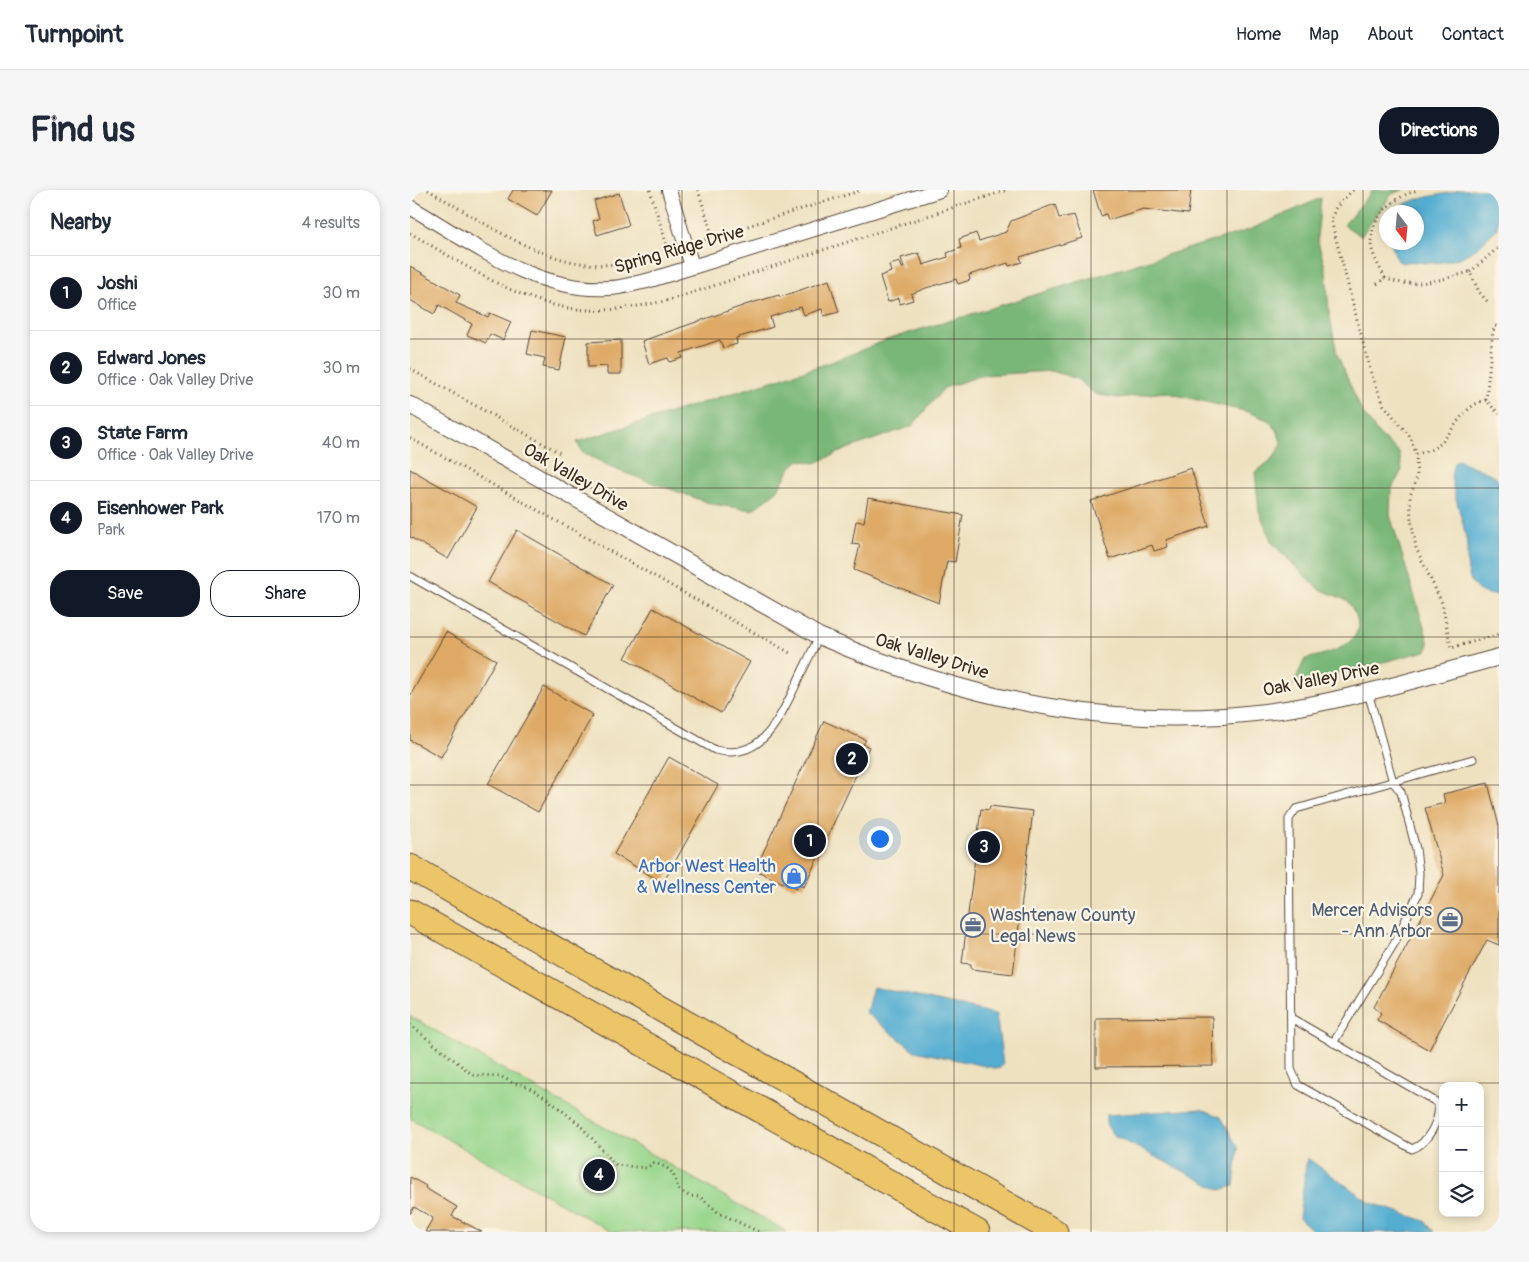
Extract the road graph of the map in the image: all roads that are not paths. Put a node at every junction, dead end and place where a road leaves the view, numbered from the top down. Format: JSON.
{"nodes":[{"id":1,"x":669,"y":190,"type":"edge"},
{"id":2,"x":940,"y":190,"type":"edge"},
{"id":3,"x":410,"y":207,"type":"edge"},
{"id":4,"x":692,"y":266,"type":"junction"},
{"id":5,"x":410,"y":405,"type":"edge"},
{"id":6,"x":410,"y":576,"type":"edge"},
{"id":7,"x":819,"y":636,"type":"junction"},
{"id":8,"x":1499,"y":657,"type":"edge"},
{"id":9,"x":1368,"y":692,"type":"junction"},
{"id":10,"x":1473,"y":759,"type":"dead end"},
{"id":11,"x":1393,"y":782,"type":"junction"},
{"id":12,"x":410,"y":867,"type":"edge"},
{"id":13,"x":410,"y":912,"type":"edge"},
{"id":14,"x":1291,"y":1018,"type":"junction"},
{"id":15,"x":1333,"y":1043,"type":"junction"},
{"id":16,"x":977,"y":1232,"type":"edge"},
{"id":17,"x":1055,"y":1232,"type":"edge"}],
"edges":[{"from":1,"to":4,"type":"street"},
{"from":2,"to":4,"type":"street","name":"Spring Ridge Drive"},
{"from":3,"to":4,"type":"street","name":"Spring Ridge Drive"},
{"from":5,"to":7,"type":"street","name":"Oak Valley Drive"},
{"from":6,"to":7,"type":"lane"},
{"from":7,"to":9,"type":"street","name":"Oak Valley Drive"},
{"from":8,"to":9,"type":"street","name":"Oak Valley Drive"},
{"from":9,"to":11,"type":"lane"},
{"from":10,"to":11,"type":"lane"},
{"from":11,"to":14,"type":"lane"},
{"from":11,"to":15,"type":"lane"},
{"from":12,"to":17,"type":"highway"},
{"from":13,"to":16,"type":"highway"},
{"from":14,"to":15,"type":"lane"},
{"from":14,"to":15,"type":"lane"}]}
